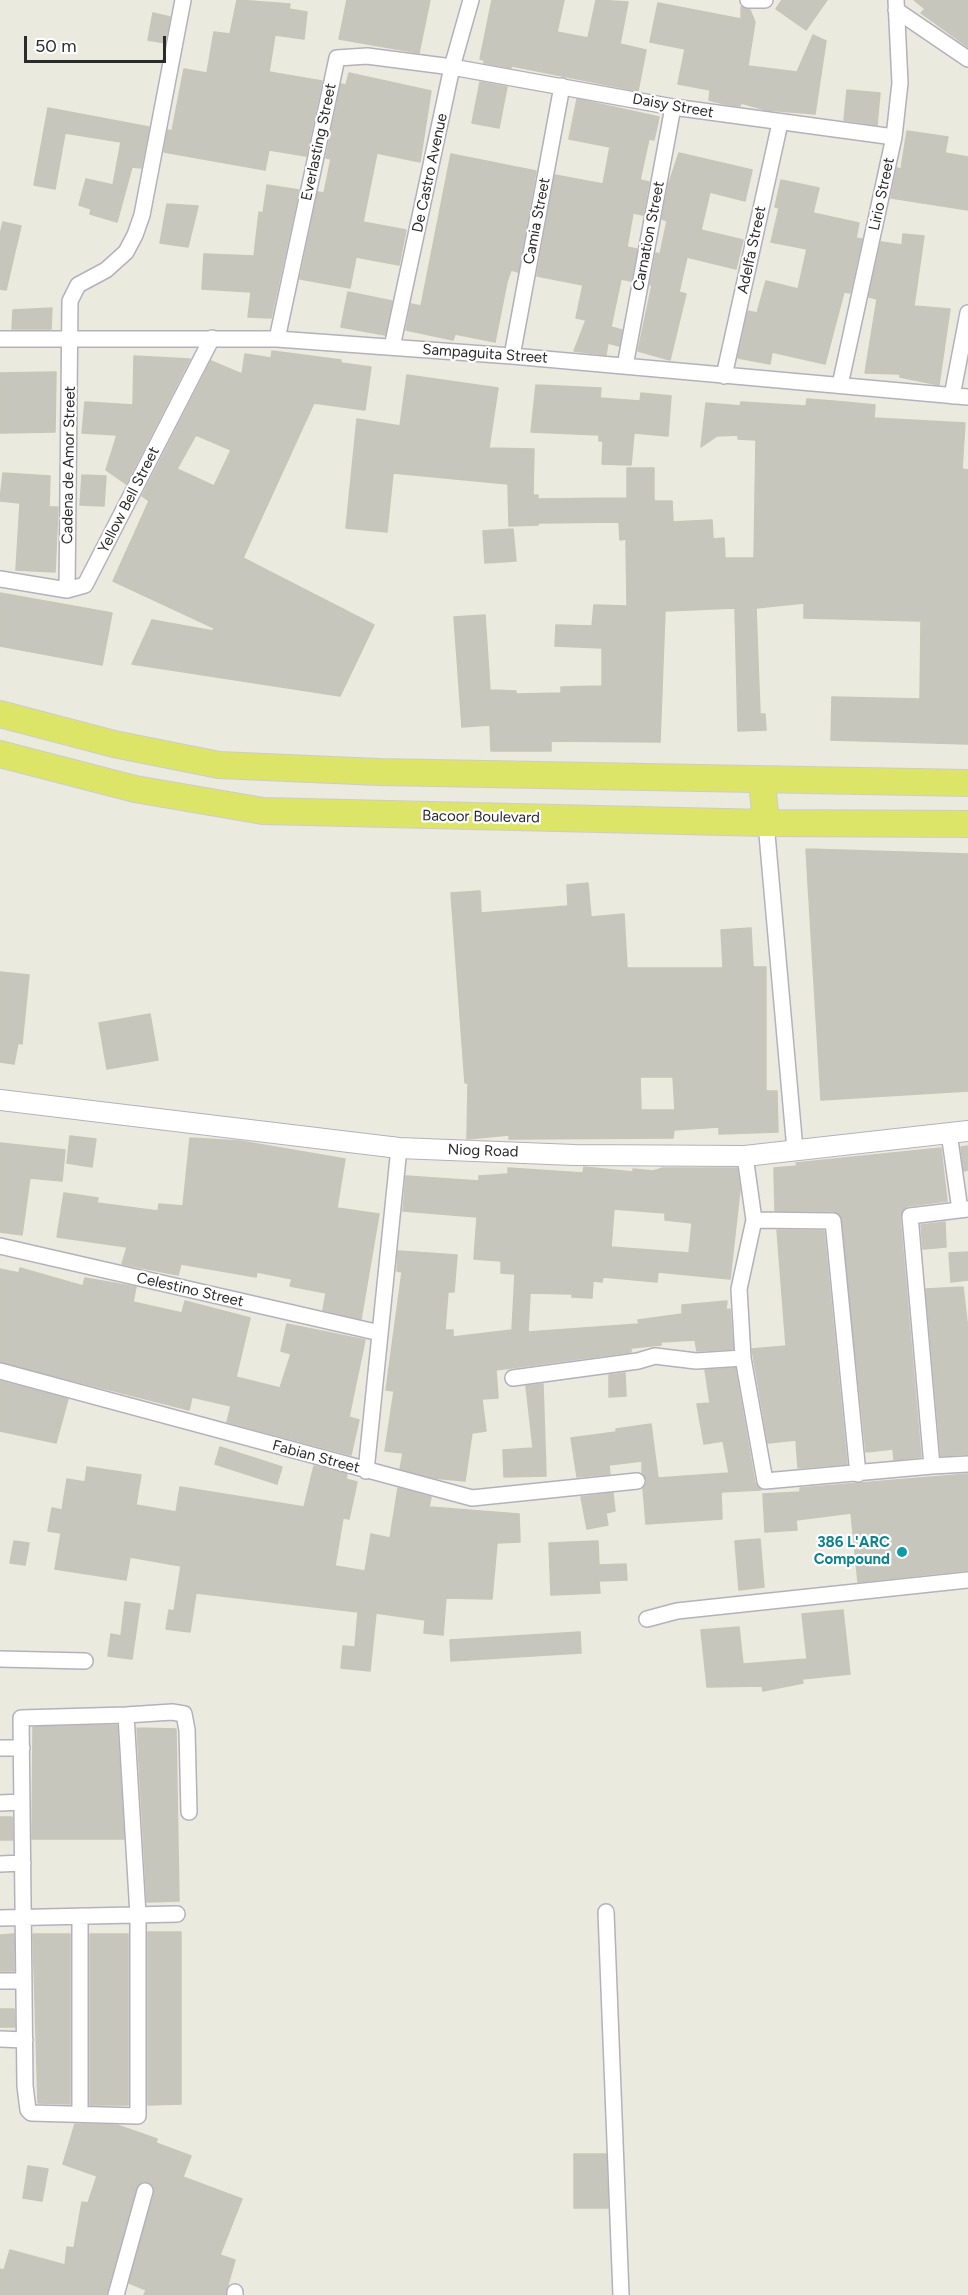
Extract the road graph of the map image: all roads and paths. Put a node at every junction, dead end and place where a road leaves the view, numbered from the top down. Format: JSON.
{"nodes":[{"id":1,"x":183,"y":0,"type":"edge"},
{"id":2,"x":471,"y":0,"type":"edge"},
{"id":3,"x":748,"y":0,"type":"edge"},
{"id":4,"x":765,"y":0,"type":"edge"},
{"id":5,"x":896,"y":5,"type":"edge"},
{"id":6,"x":968,"y":59,"type":"edge"},
{"id":7,"x":452,"y":68,"type":"junction"},
{"id":8,"x":562,"y":86,"type":"junction"},
{"id":9,"x":673,"y":107,"type":"junction"},
{"id":10,"x":780,"y":123,"type":"junction"},
{"id":11,"x":894,"y":137,"type":"junction"},
{"id":12,"x":968,"y":313,"type":"edge"},
{"id":13,"x":212,"y":338,"type":"junction"},
{"id":14,"x":0,"y":339,"type":"edge"},
{"id":15,"x":278,"y":339,"type":"junction"},
{"id":16,"x":70,"y":340,"type":"junction"},
{"id":17,"x":393,"y":347,"type":"junction"},
{"id":18,"x":512,"y":356,"type":"junction"},
{"id":19,"x":625,"y":366,"type":"junction"},
{"id":20,"x":724,"y":376,"type":"junction"},
{"id":21,"x":840,"y":385,"type":"junction"},
{"id":22,"x":952,"y":396,"type":"junction"},
{"id":23,"x":968,"y":397,"type":"edge"},
{"id":24,"x":0,"y":579,"type":"edge"},
{"id":25,"x":67,"y":590,"type":"junction"},
{"id":26,"x":0,"y":714,"type":"edge"},
{"id":27,"x":0,"y":754,"type":"edge"},
{"id":28,"x":762,"y":781,"type":"junction"},
{"id":29,"x":968,"y":783,"type":"edge"},
{"id":30,"x":766,"y":823,"type":"junction"},
{"id":31,"x":968,"y":824,"type":"edge"},
{"id":32,"x":0,"y":1100,"type":"edge"},
{"id":33,"x":959,"y":1132,"type":"edge"},
{"id":34,"x":399,"y":1148,"type":"junction"},
{"id":35,"x":795,"y":1150,"type":"junction"},
{"id":36,"x":745,"y":1156,"type":"junction"},
{"id":37,"x":964,"y":1209,"type":"edge"},
{"id":38,"x":754,"y":1220,"type":"junction"},
{"id":39,"x":0,"y":1246,"type":"edge"},
{"id":40,"x":380,"y":1333,"type":"junction"},
{"id":41,"x":743,"y":1358,"type":"junction"},
{"id":42,"x":0,"y":1371,"type":"edge"},
{"id":43,"x":513,"y":1378,"type":"dead end"},
{"id":44,"x":968,"y":1464,"type":"edge"},
{"id":45,"x":932,"y":1466,"type":"junction"},
{"id":46,"x":366,"y":1471,"type":"junction"},
{"id":47,"x":858,"y":1474,"type":"junction"},
{"id":48,"x":637,"y":1481,"type":"dead end"},
{"id":49,"x":968,"y":1580,"type":"edge"},
{"id":50,"x":647,"y":1619,"type":"dead end"},
{"id":51,"x":0,"y":1659,"type":"edge"},
{"id":52,"x":85,"y":1661,"type":"dead end"},
{"id":53,"x":126,"y":1715,"type":"junction"},
{"id":54,"x":0,"y":1748,"type":"edge"},
{"id":55,"x":22,"y":1748,"type":"junction"},
{"id":56,"x":22,"y":1802,"type":"junction"},
{"id":57,"x":0,"y":1803,"type":"edge"},
{"id":58,"x":189,"y":1812,"type":"dead end"},
{"id":59,"x":23,"y":1863,"type":"junction"},
{"id":60,"x":0,"y":1864,"type":"edge"},
{"id":61,"x":606,"y":1912,"type":"dead end"},
{"id":62,"x":177,"y":1914,"type":"dead end"},
{"id":63,"x":138,"y":1915,"type":"junction"},
{"id":64,"x":80,"y":1916,"type":"junction"},
{"id":65,"x":23,"y":1917,"type":"junction"},
{"id":66,"x":0,"y":1918,"type":"edge"},
{"id":67,"x":0,"y":1981,"type":"edge"},
{"id":68,"x":24,"y":1981,"type":"junction"},
{"id":69,"x":0,"y":2039,"type":"edge"},
{"id":70,"x":25,"y":2040,"type":"junction"},
{"id":71,"x":80,"y":2114,"type":"junction"},
{"id":72,"x":145,"y":2191,"type":"dead end"},
{"id":73,"x":116,"y":2295,"type":"edge"},
{"id":74,"x":621,"y":2295,"type":"edge"}],
"edges":[{"from":1,"to":16,"type":"street","name":"Cadena de Amor Street"},
{"from":2,"to":7,"type":"street","name":"De Castro Avenue"},
{"from":3,"to":4,"type":"street"},
{"from":5,"to":6,"type":"street"},
{"from":5,"to":11,"type":"street","name":"Lirio Street"},
{"from":7,"to":8,"type":"street","name":"Daisy Street"},
{"from":7,"to":15,"type":"street","name":"Everlasting Street"},
{"from":7,"to":17,"type":"street","name":"De Castro Avenue"},
{"from":8,"to":9,"type":"street","name":"Daisy Street"},
{"from":8,"to":18,"type":"street","name":"Camia Street"},
{"from":9,"to":10,"type":"street","name":"Daisy Street"},
{"from":9,"to":19,"type":"street","name":"Carnation Street"},
{"from":10,"to":11,"type":"street","name":"Daisy Street"},
{"from":10,"to":20,"type":"street","name":"Adelfa Street"},
{"from":11,"to":21,"type":"street","name":"Lirio Street"},
{"from":12,"to":22,"type":"street"},
{"from":13,"to":15,"type":"street","name":"Sampaguita Street"},
{"from":13,"to":16,"type":"street","name":"Sampaguita Street"},
{"from":13,"to":25,"type":"street","name":"Yellow Bell Street"},
{"from":14,"to":16,"type":"street","name":"Sampaguita Street"},
{"from":15,"to":17,"type":"street","name":"Sampaguita Street"},
{"from":16,"to":25,"type":"street","name":"Cadena de Amor Street"},
{"from":17,"to":18,"type":"street","name":"Sampaguita Street"},
{"from":18,"to":19,"type":"street","name":"Sampaguita Street"},
{"from":19,"to":20,"type":"street","name":"Sampaguita Street"},
{"from":20,"to":21,"type":"street","name":"Sampaguita Street"},
{"from":21,"to":22,"type":"street","name":"Sampaguita Street"},
{"from":22,"to":23,"type":"street","name":"Sampaguita Street"},
{"from":24,"to":25,"type":"street"},
{"from":26,"to":28,"type":"main road"},
{"from":27,"to":30,"type":"main road","name":"Bacoor Boulevard"},
{"from":28,"to":29,"type":"main road"},
{"from":28,"to":30,"type":"main road"},
{"from":30,"to":31,"type":"main road","name":"Bacoor Boulevard"},
{"from":30,"to":35,"type":"street"},
{"from":32,"to":34,"type":"street","name":"Niog Road"},
{"from":33,"to":35,"type":"street","name":"Niog Road"},
{"from":33,"to":37,"type":"street"},
{"from":34,"to":36,"type":"street","name":"Niog Road"},
{"from":34,"to":40,"type":"street"},
{"from":35,"to":36,"type":"street","name":"Niog Road"},
{"from":36,"to":38,"type":"street"},
{"from":37,"to":45,"type":"street"},
{"from":38,"to":41,"type":"street"},
{"from":38,"to":47,"type":"street"},
{"from":39,"to":40,"type":"street","name":"Celestino Street"},
{"from":40,"to":46,"type":"street"},
{"from":41,"to":43,"type":"street"},
{"from":41,"to":47,"type":"street"},
{"from":42,"to":46,"type":"street","name":"Fabian Street"},
{"from":44,"to":45,"type":"street"},
{"from":45,"to":47,"type":"street"},
{"from":46,"to":48,"type":"street","name":"Fabian Street"},
{"from":49,"to":50,"type":"street"},
{"from":51,"to":52,"type":"street"},
{"from":53,"to":55,"type":"street"},
{"from":53,"to":58,"type":"street"},
{"from":53,"to":63,"type":"street"},
{"from":54,"to":55,"type":"street"},
{"from":55,"to":56,"type":"street"},
{"from":56,"to":57,"type":"street"},
{"from":56,"to":59,"type":"street"},
{"from":59,"to":60,"type":"street"},
{"from":59,"to":65,"type":"street"},
{"from":61,"to":74,"type":"street"},
{"from":62,"to":63,"type":"street"},
{"from":63,"to":64,"type":"street"},
{"from":63,"to":71,"type":"street"},
{"from":64,"to":65,"type":"street"},
{"from":64,"to":71,"type":"street"},
{"from":65,"to":66,"type":"street"},
{"from":65,"to":68,"type":"street"},
{"from":67,"to":68,"type":"street"},
{"from":68,"to":70,"type":"street"},
{"from":69,"to":70,"type":"street"},
{"from":70,"to":71,"type":"street"},
{"from":72,"to":73,"type":"street"}]}
